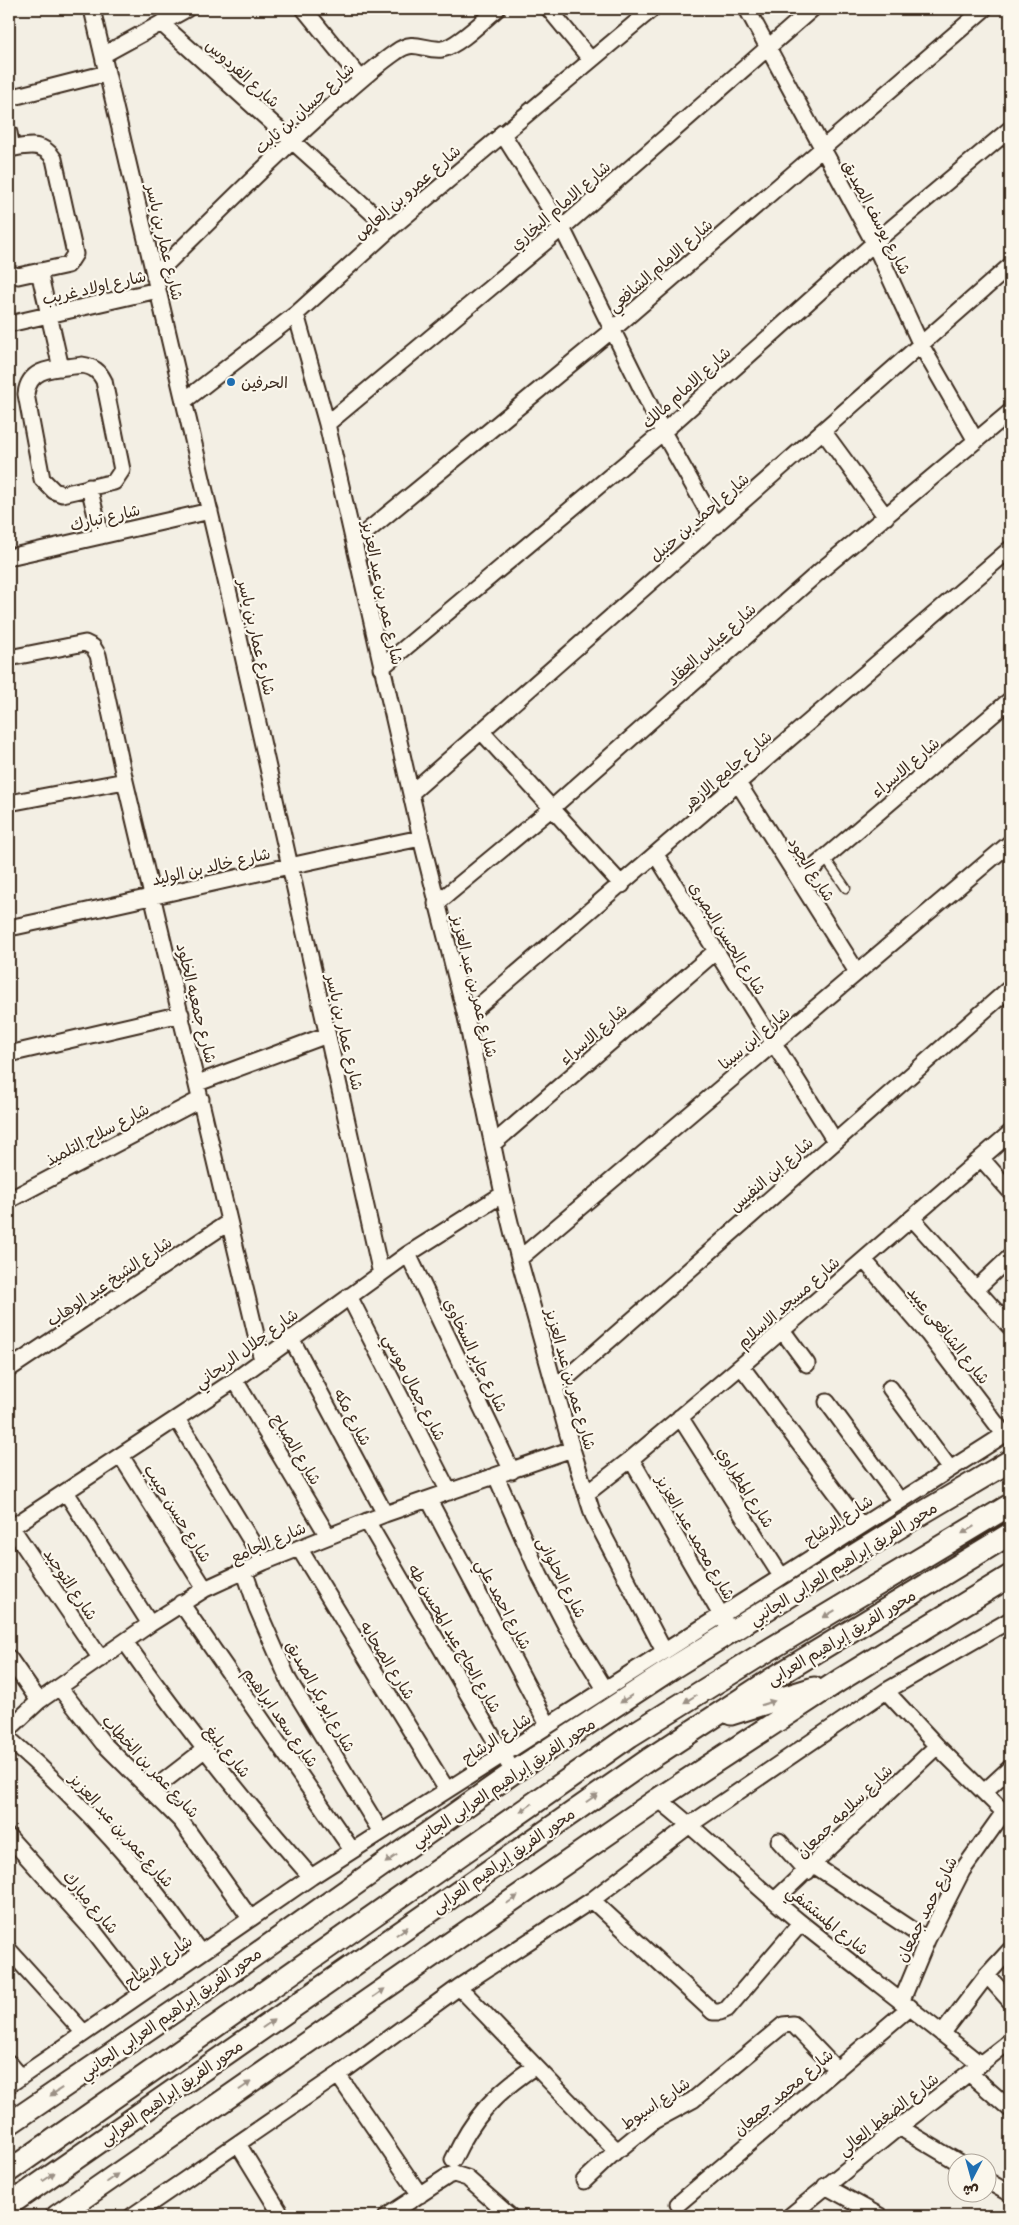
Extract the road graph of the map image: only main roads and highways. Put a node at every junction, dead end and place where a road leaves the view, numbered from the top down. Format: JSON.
{"nodes":[{"id":1,"x":1010,"y":1461,"type":"edge"},
{"id":2,"x":1010,"y":1505,"type":"edge"},
{"id":3,"x":1010,"y":1534,"type":"edge"},
{"id":4,"x":1010,"y":1576,"type":"edge"},
{"id":5,"x":840,"y":1680,"type":"junction"},
{"id":6,"x":705,"y":1723,"type":"junction"},
{"id":7,"x":9,"y":2124,"type":"edge"},
{"id":8,"x":9,"y":2171,"type":"edge"},
{"id":9,"x":9,"y":2205,"type":"edge"},
{"id":10,"x":58,"y":2216,"type":"edge"}],
"edges":[{"from":1,"to":7,"type":"main road","name":"محور الفريق إبراهيم العرابى الجانبي","one_way":true},
{"from":2,"to":8,"type":"main road","name":"محور الفريق إبراهيم العرابى","one_way":true},
{"from":3,"to":6,"type":"main road","name":"محور الفريق إبراهيم العرابى"},
{"from":4,"to":5,"type":"main road"},
{"from":6,"to":5,"type":"main road","one_way":true},
{"from":10,"to":5,"type":"main road","one_way":true},
{"from":9,"to":6,"type":"main road","name":"محور الفريق إبراهيم العرابى","one_way":true}]}
